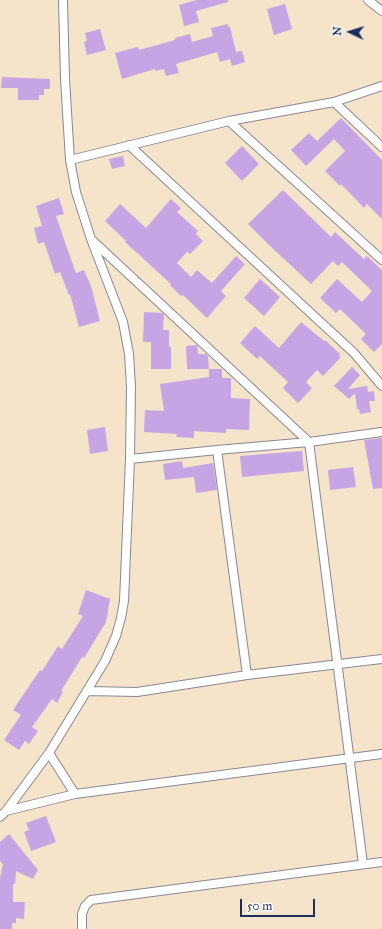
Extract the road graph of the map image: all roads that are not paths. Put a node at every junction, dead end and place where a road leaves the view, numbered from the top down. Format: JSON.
{"nodes":[{"id":1,"x":63,"y":0,"type":"edge"},
{"id":2,"x":368,"y":0,"type":"edge"},
{"id":3,"x":382,"y":11,"type":"edge"},
{"id":4,"x":382,"y":86,"type":"edge"},
{"id":5,"x":334,"y":102,"type":"junction"},
{"id":6,"x":230,"y":121,"type":"junction"},
{"id":7,"x":129,"y":145,"type":"junction"},
{"id":8,"x":382,"y":147,"type":"edge"},
{"id":9,"x":70,"y":160,"type":"junction"},
{"id":10,"x":91,"y":239,"type":"junction"},
{"id":11,"x":382,"y":260,"type":"edge"},
{"id":12,"x":382,"y":386,"type":"edge"},
{"id":13,"x":382,"y":432,"type":"edge"},
{"id":14,"x":309,"y":442,"type":"junction"},
{"id":15,"x":217,"y":450,"type":"junction"},
{"id":16,"x":130,"y":460,"type":"junction"},
{"id":17,"x":382,"y":659,"type":"edge"},
{"id":18,"x":338,"y":665,"type":"junction"},
{"id":19,"x":247,"y":675,"type":"junction"},
{"id":20,"x":88,"y":691,"type":"junction"},
{"id":21,"x":50,"y":753,"type":"junction"},
{"id":22,"x":382,"y":754,"type":"edge"},
{"id":23,"x":350,"y":758,"type":"junction"},
{"id":24,"x":75,"y":794,"type":"junction"},
{"id":25,"x":3,"y":814,"type":"edge"},
{"id":26,"x":382,"y":862,"type":"edge"},
{"id":27,"x":363,"y":864,"type":"junction"},
{"id":28,"x":82,"y":929,"type":"edge"}],
"edges":[{"from":1,"to":9,"type":"street"},
{"from":2,"to":3,"type":"street"},
{"from":4,"to":5,"type":"street"},
{"from":5,"to":6,"type":"street"},
{"from":5,"to":8,"type":"street"},
{"from":6,"to":7,"type":"street"},
{"from":6,"to":11,"type":"street"},
{"from":7,"to":9,"type":"street"},
{"from":7,"to":12,"type":"street"},
{"from":9,"to":10,"type":"street"},
{"from":10,"to":14,"type":"street"},
{"from":10,"to":16,"type":"street"},
{"from":13,"to":14,"type":"street"},
{"from":14,"to":15,"type":"street"},
{"from":14,"to":18,"type":"street"},
{"from":15,"to":16,"type":"street"},
{"from":15,"to":19,"type":"street"},
{"from":16,"to":20,"type":"street"},
{"from":17,"to":18,"type":"street"},
{"from":18,"to":19,"type":"street"},
{"from":18,"to":23,"type":"street"},
{"from":19,"to":20,"type":"street"},
{"from":20,"to":21,"type":"street"},
{"from":21,"to":24,"type":"street"},
{"from":21,"to":25,"type":"street"},
{"from":22,"to":23,"type":"street"},
{"from":23,"to":24,"type":"street"},
{"from":23,"to":27,"type":"street"},
{"from":24,"to":25,"type":"street"},
{"from":26,"to":27,"type":"street"},
{"from":27,"to":28,"type":"street"}]}
